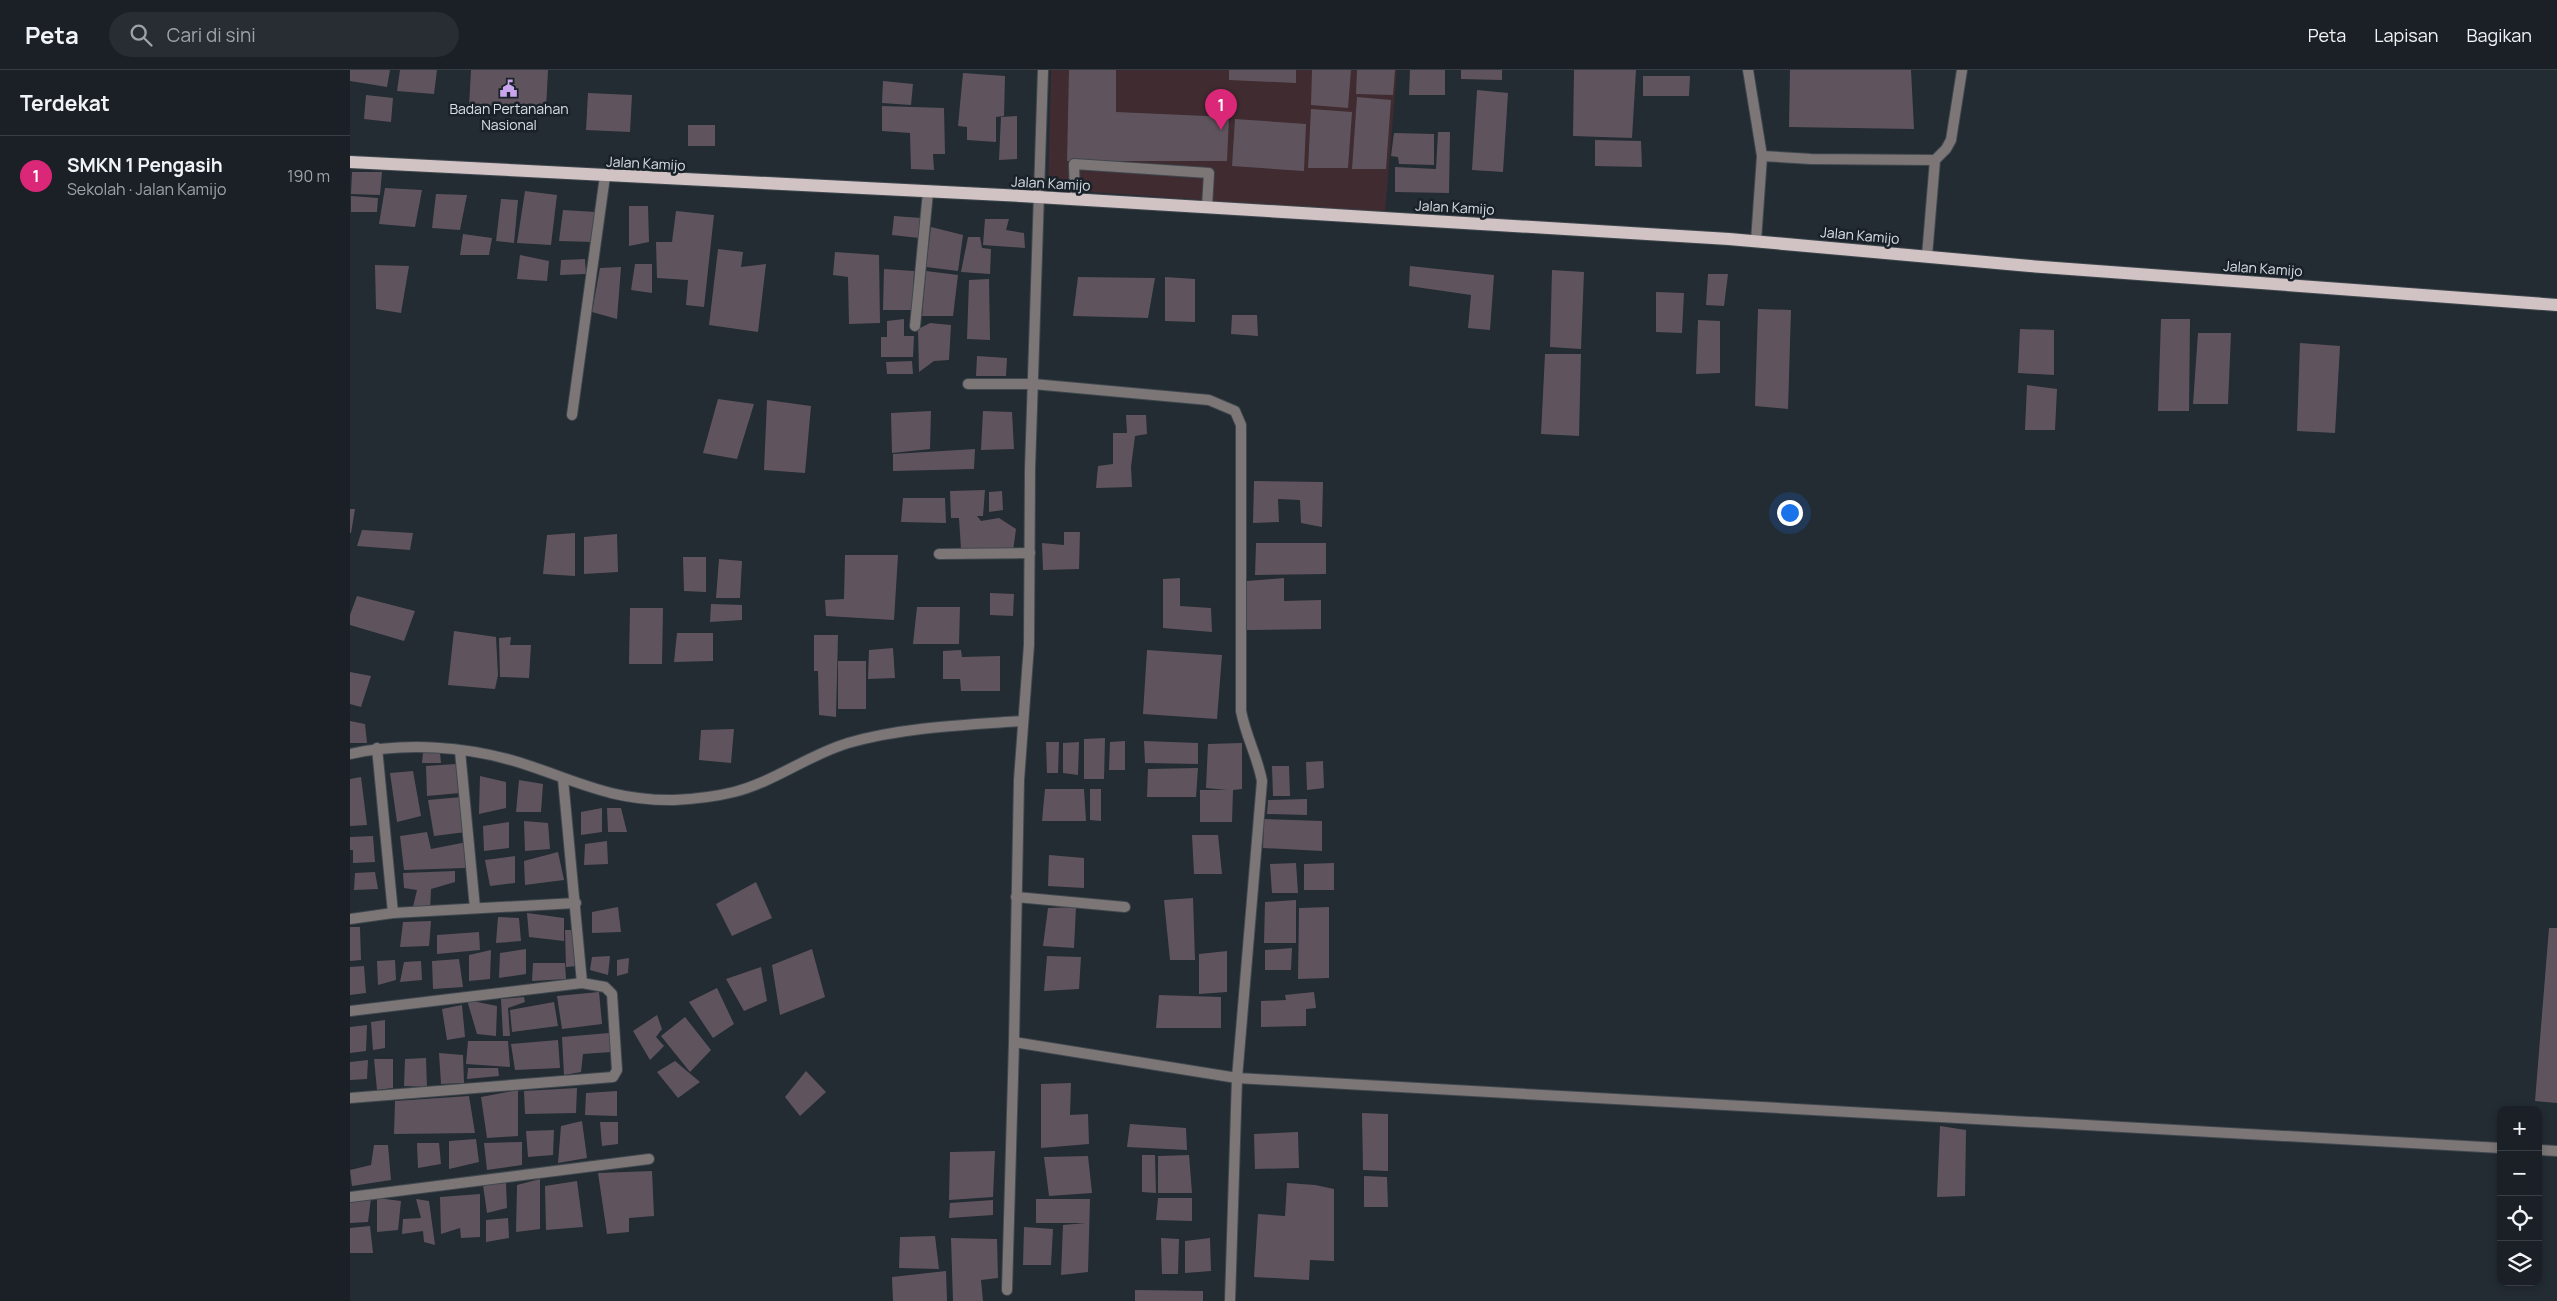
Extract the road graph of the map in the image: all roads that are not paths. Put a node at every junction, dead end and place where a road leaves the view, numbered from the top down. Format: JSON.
{"nodes":[{"id":1,"x":1043,"y":70,"type":"edge"},
{"id":2,"x":1748,"y":70,"type":"edge"},
{"id":3,"x":1962,"y":70,"type":"edge"},
{"id":4,"x":1762,"y":156,"type":"junction"},
{"id":5,"x":1935,"y":160,"type":"junction"},
{"id":6,"x":350,"y":162,"type":"edge"},
{"id":7,"x":605,"y":176,"type":"junction"},
{"id":8,"x":928,"y":192,"type":"junction"},
{"id":9,"x":1039,"y":197,"type":"junction"},
{"id":10,"x":1075,"y":200,"type":"junction"},
{"id":11,"x":1207,"y":207,"type":"junction"},
{"id":12,"x":1756,"y":241,"type":"junction"},
{"id":13,"x":1927,"y":256,"type":"junction"},
{"id":14,"x":2557,"y":305,"type":"edge"},
{"id":15,"x":915,"y":326,"type":"dead end"},
{"id":16,"x":968,"y":384,"type":"dead end"},
{"id":17,"x":1033,"y":384,"type":"junction"},
{"id":18,"x":572,"y":414,"type":"dead end"},
{"id":19,"x":939,"y":554,"type":"dead end"},
{"id":20,"x":1030,"y":554,"type":"junction"},
{"id":21,"x":1023,"y":721,"type":"junction"},
{"id":22,"x":377,"y":748,"type":"junction"},
{"id":23,"x":460,"y":751,"type":"junction"},
{"id":24,"x":350,"y":754,"type":"edge"},
{"id":25,"x":563,"y":779,"type":"junction"},
{"id":26,"x":1016,"y":897,"type":"junction"},
{"id":27,"x":576,"y":903,"type":"junction"},
{"id":28,"x":1125,"y":907,"type":"dead end"},
{"id":29,"x":475,"y":908,"type":"junction"},
{"id":30,"x":393,"y":913,"type":"junction"},
{"id":31,"x":350,"y":919,"type":"edge"},
{"id":32,"x":582,"y":983,"type":"junction"},
{"id":33,"x":350,"y":1011,"type":"edge"},
{"id":34,"x":1014,"y":1042,"type":"junction"},
{"id":35,"x":1237,"y":1078,"type":"junction"},
{"id":36,"x":350,"y":1098,"type":"edge"},
{"id":37,"x":2497,"y":1148,"type":"edge"},
{"id":38,"x":2542,"y":1150,"type":"edge"},
{"id":39,"x":2557,"y":1151,"type":"edge"},
{"id":40,"x":649,"y":1159,"type":"dead end"},
{"id":41,"x":350,"y":1197,"type":"edge"},
{"id":42,"x":1007,"y":1290,"type":"dead end"},
{"id":43,"x":1230,"y":1301,"type":"edge"}],
"edges":[{"from":1,"to":9,"type":"street"},
{"from":2,"to":4,"type":"street"},
{"from":3,"to":5,"type":"street"},
{"from":4,"to":5,"type":"street"},
{"from":4,"to":12,"type":"street"},
{"from":5,"to":13,"type":"street"},
{"from":6,"to":7,"type":"main road","name":"Jalan Kamijo"},
{"from":7,"to":8,"type":"main road","name":"Jalan Kamijo"},
{"from":7,"to":18,"type":"street"},
{"from":8,"to":9,"type":"main road","name":"Jalan Kamijo"},
{"from":8,"to":15,"type":"street"},
{"from":9,"to":10,"type":"main road","name":"Jalan Kamijo"},
{"from":9,"to":17,"type":"street"},
{"from":10,"to":11,"type":"main road","name":"Jalan Kamijo"},
{"from":10,"to":11,"type":"street"},
{"from":11,"to":12,"type":"main road","name":"Jalan Kamijo"},
{"from":12,"to":13,"type":"main road","name":"Jalan Kamijo"},
{"from":13,"to":14,"type":"main road","name":"Jalan Kamijo"},
{"from":16,"to":17,"type":"street"},
{"from":17,"to":20,"type":"street"},
{"from":17,"to":35,"type":"street"},
{"from":19,"to":20,"type":"street"},
{"from":20,"to":21,"type":"street"},
{"from":21,"to":25,"type":"street"},
{"from":21,"to":26,"type":"street"},
{"from":22,"to":23,"type":"street"},
{"from":22,"to":24,"type":"street"},
{"from":22,"to":30,"type":"street"},
{"from":23,"to":25,"type":"street"},
{"from":23,"to":29,"type":"street"},
{"from":25,"to":27,"type":"street"},
{"from":26,"to":28,"type":"street"},
{"from":26,"to":34,"type":"street"},
{"from":27,"to":29,"type":"street"},
{"from":27,"to":32,"type":"street"},
{"from":29,"to":30,"type":"street"},
{"from":30,"to":31,"type":"street"},
{"from":32,"to":33,"type":"street"},
{"from":32,"to":36,"type":"street"},
{"from":34,"to":35,"type":"street"},
{"from":34,"to":42,"type":"street"},
{"from":35,"to":37,"type":"street"},
{"from":35,"to":43,"type":"street"},
{"from":38,"to":39,"type":"street"},
{"from":40,"to":41,"type":"street"}]}
